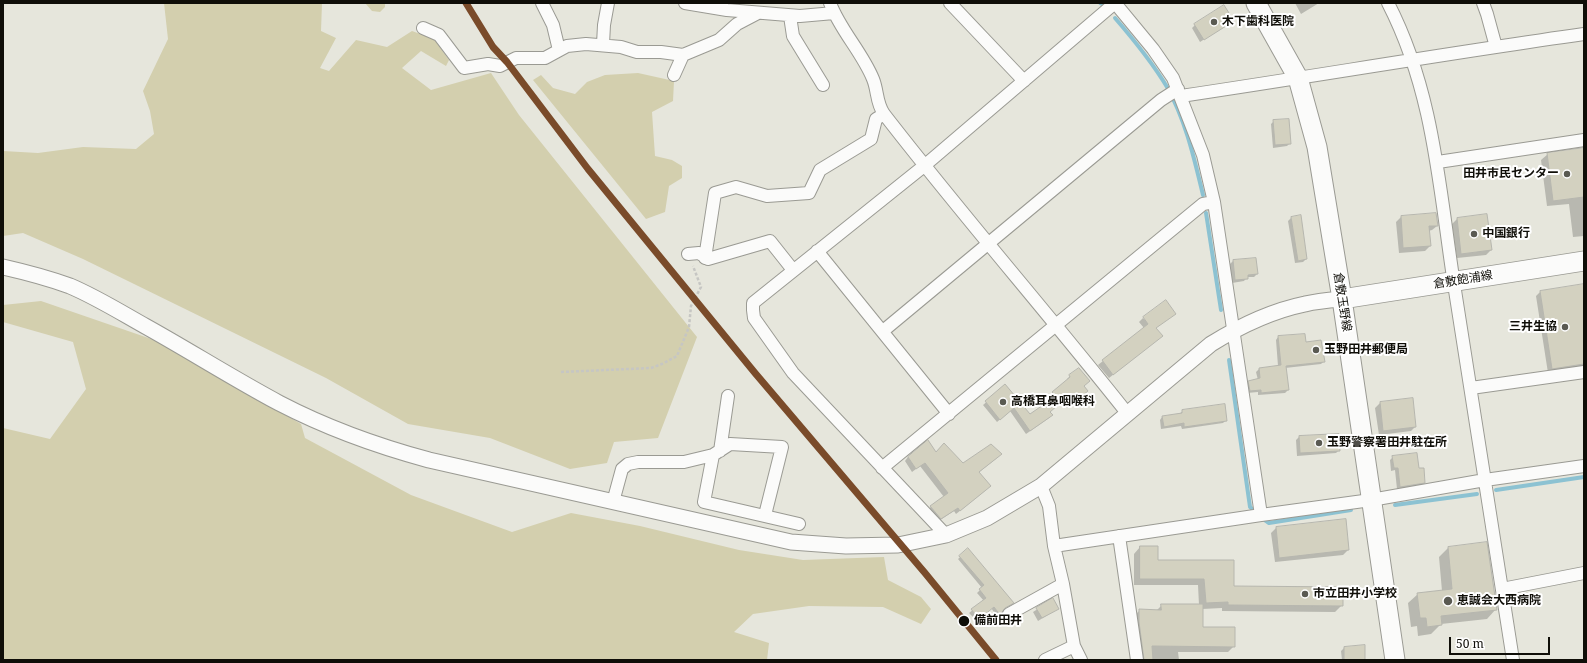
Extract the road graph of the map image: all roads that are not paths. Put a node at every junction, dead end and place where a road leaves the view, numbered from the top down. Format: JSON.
{"nodes":[{"id":1,"x":542,"y":3,"type":"edge"},
{"id":2,"x":608,"y":3,"type":"edge"},
{"id":3,"x":685,"y":3,"type":"edge"},
{"id":4,"x":950,"y":3,"type":"edge"},
{"id":5,"x":1115,"y":3,"type":"edge"},
{"id":6,"x":1256,"y":3,"type":"edge"},
{"id":7,"x":1388,"y":3,"type":"edge"},
{"id":8,"x":1483,"y":3,"type":"edge"},
{"id":9,"x":832,"y":8,"type":"edge"},
{"id":10,"x":758,"y":13,"type":"junction"},
{"id":11,"x":790,"y":16,"type":"junction"},
{"id":12,"x":423,"y":28,"type":"dead end"},
{"id":13,"x":1584,"y":34,"type":"edge"},
{"id":14,"x":603,"y":44,"type":"junction"},
{"id":15,"x":1496,"y":47,"type":"junction"},
{"id":16,"x":559,"y":50,"type":"junction"},
{"id":17,"x":683,"y":55,"type":"junction"},
{"id":18,"x":1413,"y":61,"type":"junction"},
{"id":19,"x":674,"y":74,"type":"dead end"},
{"id":20,"x":1298,"y":78,"type":"junction"},
{"id":21,"x":1024,"y":81,"type":"junction"},
{"id":22,"x":823,"y":85,"type":"dead end"},
{"id":23,"x":1180,"y":92,"type":"junction"},
{"id":24,"x":884,"y":114,"type":"junction"},
{"id":25,"x":1584,"y":140,"type":"edge"},
{"id":26,"x":1438,"y":162,"type":"junction"},
{"id":27,"x":924,"y":166,"type":"junction"},
{"id":28,"x":1214,"y":202,"type":"junction"},
{"id":29,"x":988,"y":243,"type":"junction"},
{"id":30,"x":817,"y":250,"type":"junction"},
{"id":31,"x":688,"y":254,"type":"road end"},
{"id":32,"x":705,"y":258,"type":"junction"},
{"id":33,"x":1584,"y":261,"type":"edge"},
{"id":34,"x":3,"y":267,"type":"edge"},
{"id":35,"x":792,"y":270,"type":"junction"},
{"id":36,"x":1454,"y":281,"type":"junction"},
{"id":37,"x":1342,"y":299,"type":"junction"},
{"id":38,"x":1056,"y":324,"type":"junction"},
{"id":39,"x":1232,"y":330,"type":"junction"},
{"id":40,"x":883,"y":331,"type":"junction"},
{"id":41,"x":1584,"y":372,"type":"edge"},
{"id":42,"x":1472,"y":388,"type":"junction"},
{"id":43,"x":728,"y":396,"type":"dead end"},
{"id":44,"x":1127,"y":413,"type":"junction"},
{"id":45,"x":949,"y":414,"type":"junction"},
{"id":46,"x":716,"y":453,"type":"junction"},
{"id":47,"x":1584,"y":466,"type":"edge"},
{"id":48,"x":882,"y":468,"type":"junction"},
{"id":49,"x":1485,"y":480,"type":"junction"},
{"id":50,"x":1041,"y":486,"type":"junction"},
{"id":51,"x":1371,"y":500,"type":"junction"},
{"id":52,"x":613,"y":502,"type":"junction"},
{"id":53,"x":1260,"y":514,"type":"junction"},
{"id":54,"x":765,"y":515,"type":"junction"},
{"id":55,"x":799,"y":524,"type":"dead end"},
{"id":56,"x":946,"y":535,"type":"junction"},
{"id":57,"x":1119,"y":536,"type":"junction"},
{"id":58,"x":1054,"y":546,"type":"junction"},
{"id":59,"x":1584,"y":573,"type":"edge"},
{"id":60,"x":1063,"y":584,"type":"junction"},
{"id":61,"x":1502,"y":589,"type":"junction"},
{"id":62,"x":1009,"y":614,"type":"dead end"},
{"id":63,"x":1074,"y":646,"type":"junction"},
{"id":64,"x":1045,"y":660,"type":"edge"},
{"id":65,"x":1081,"y":660,"type":"edge"},
{"id":66,"x":1137,"y":660,"type":"edge"},
{"id":67,"x":1394,"y":660,"type":"edge"},
{"id":68,"x":1513,"y":660,"type":"edge"}],
"edges":[{"from":1,"to":16,"type":"street"},
{"from":2,"to":14,"type":"street"},
{"from":3,"to":10,"type":"street"},
{"from":4,"to":21,"type":"street"},
{"from":5,"to":21,"type":"street"},
{"from":5,"to":23,"type":"street"},
{"from":6,"to":20,"type":"main road","name":"倉敷玉野線"},
{"from":7,"to":18,"type":"street"},
{"from":8,"to":15,"type":"street"},
{"from":9,"to":11,"type":"street"},
{"from":9,"to":24,"type":"street"},
{"from":10,"to":11,"type":"street"},
{"from":10,"to":17,"type":"street"},
{"from":11,"to":22,"type":"street"},
{"from":12,"to":16,"type":"street"},
{"from":13,"to":15,"type":"street"},
{"from":14,"to":16,"type":"street"},
{"from":14,"to":17,"type":"street"},
{"from":15,"to":18,"type":"street"},
{"from":17,"to":19,"type":"street"},
{"from":18,"to":20,"type":"street"},
{"from":18,"to":26,"type":"street"},
{"from":20,"to":23,"type":"street"},
{"from":20,"to":37,"type":"main road","name":"倉敷玉野線"},
{"from":21,"to":27,"type":"street"},
{"from":23,"to":28,"type":"street"},
{"from":23,"to":29,"type":"street"},
{"from":24,"to":27,"type":"street"},
{"from":24,"to":32,"type":"street"},
{"from":25,"to":26,"type":"street"},
{"from":26,"to":36,"type":"street"},
{"from":27,"to":29,"type":"street"},
{"from":27,"to":30,"type":"street"},
{"from":28,"to":38,"type":"street"},
{"from":28,"to":39,"type":"street"},
{"from":29,"to":38,"type":"street"},
{"from":29,"to":40,"type":"street"},
{"from":30,"to":35,"type":"street"},
{"from":30,"to":40,"type":"street"},
{"from":31,"to":32,"type":"street"},
{"from":32,"to":35,"type":"street"},
{"from":33,"to":36,"type":"main road","name":"倉敷飽浦線"},
{"from":34,"to":52,"type":"street"},
{"from":35,"to":48,"type":"street"},
{"from":36,"to":37,"type":"main road","name":"倉敷飽浦線"},
{"from":36,"to":42,"type":"street"},
{"from":37,"to":39,"type":"street"},
{"from":37,"to":51,"type":"main road","name":"倉敷玉野線"},
{"from":38,"to":44,"type":"street"},
{"from":38,"to":45,"type":"street"},
{"from":39,"to":44,"type":"street"},
{"from":39,"to":53,"type":"street"},
{"from":40,"to":45,"type":"street"},
{"from":41,"to":42,"type":"street"},
{"from":42,"to":49,"type":"street"},
{"from":43,"to":46,"type":"street"},
{"from":44,"to":50,"type":"street"},
{"from":45,"to":48,"type":"street"},
{"from":46,"to":52,"type":"street"},
{"from":46,"to":54,"type":"street"},
{"from":46,"to":54,"type":"street"},
{"from":47,"to":49,"type":"street"},
{"from":48,"to":56,"type":"street"},
{"from":49,"to":51,"type":"street"},
{"from":49,"to":61,"type":"street"},
{"from":50,"to":56,"type":"street"},
{"from":50,"to":58,"type":"street"},
{"from":51,"to":53,"type":"street"},
{"from":51,"to":67,"type":"main road","name":"倉敷玉野線"},
{"from":52,"to":56,"type":"street"},
{"from":53,"to":57,"type":"street"},
{"from":54,"to":55,"type":"street"},
{"from":57,"to":58,"type":"street"},
{"from":57,"to":66,"type":"street"},
{"from":58,"to":60,"type":"street"},
{"from":59,"to":61,"type":"street"},
{"from":60,"to":62,"type":"street"},
{"from":60,"to":63,"type":"street"},
{"from":61,"to":68,"type":"street"},
{"from":63,"to":64,"type":"street"},
{"from":63,"to":65,"type":"street"}]}
